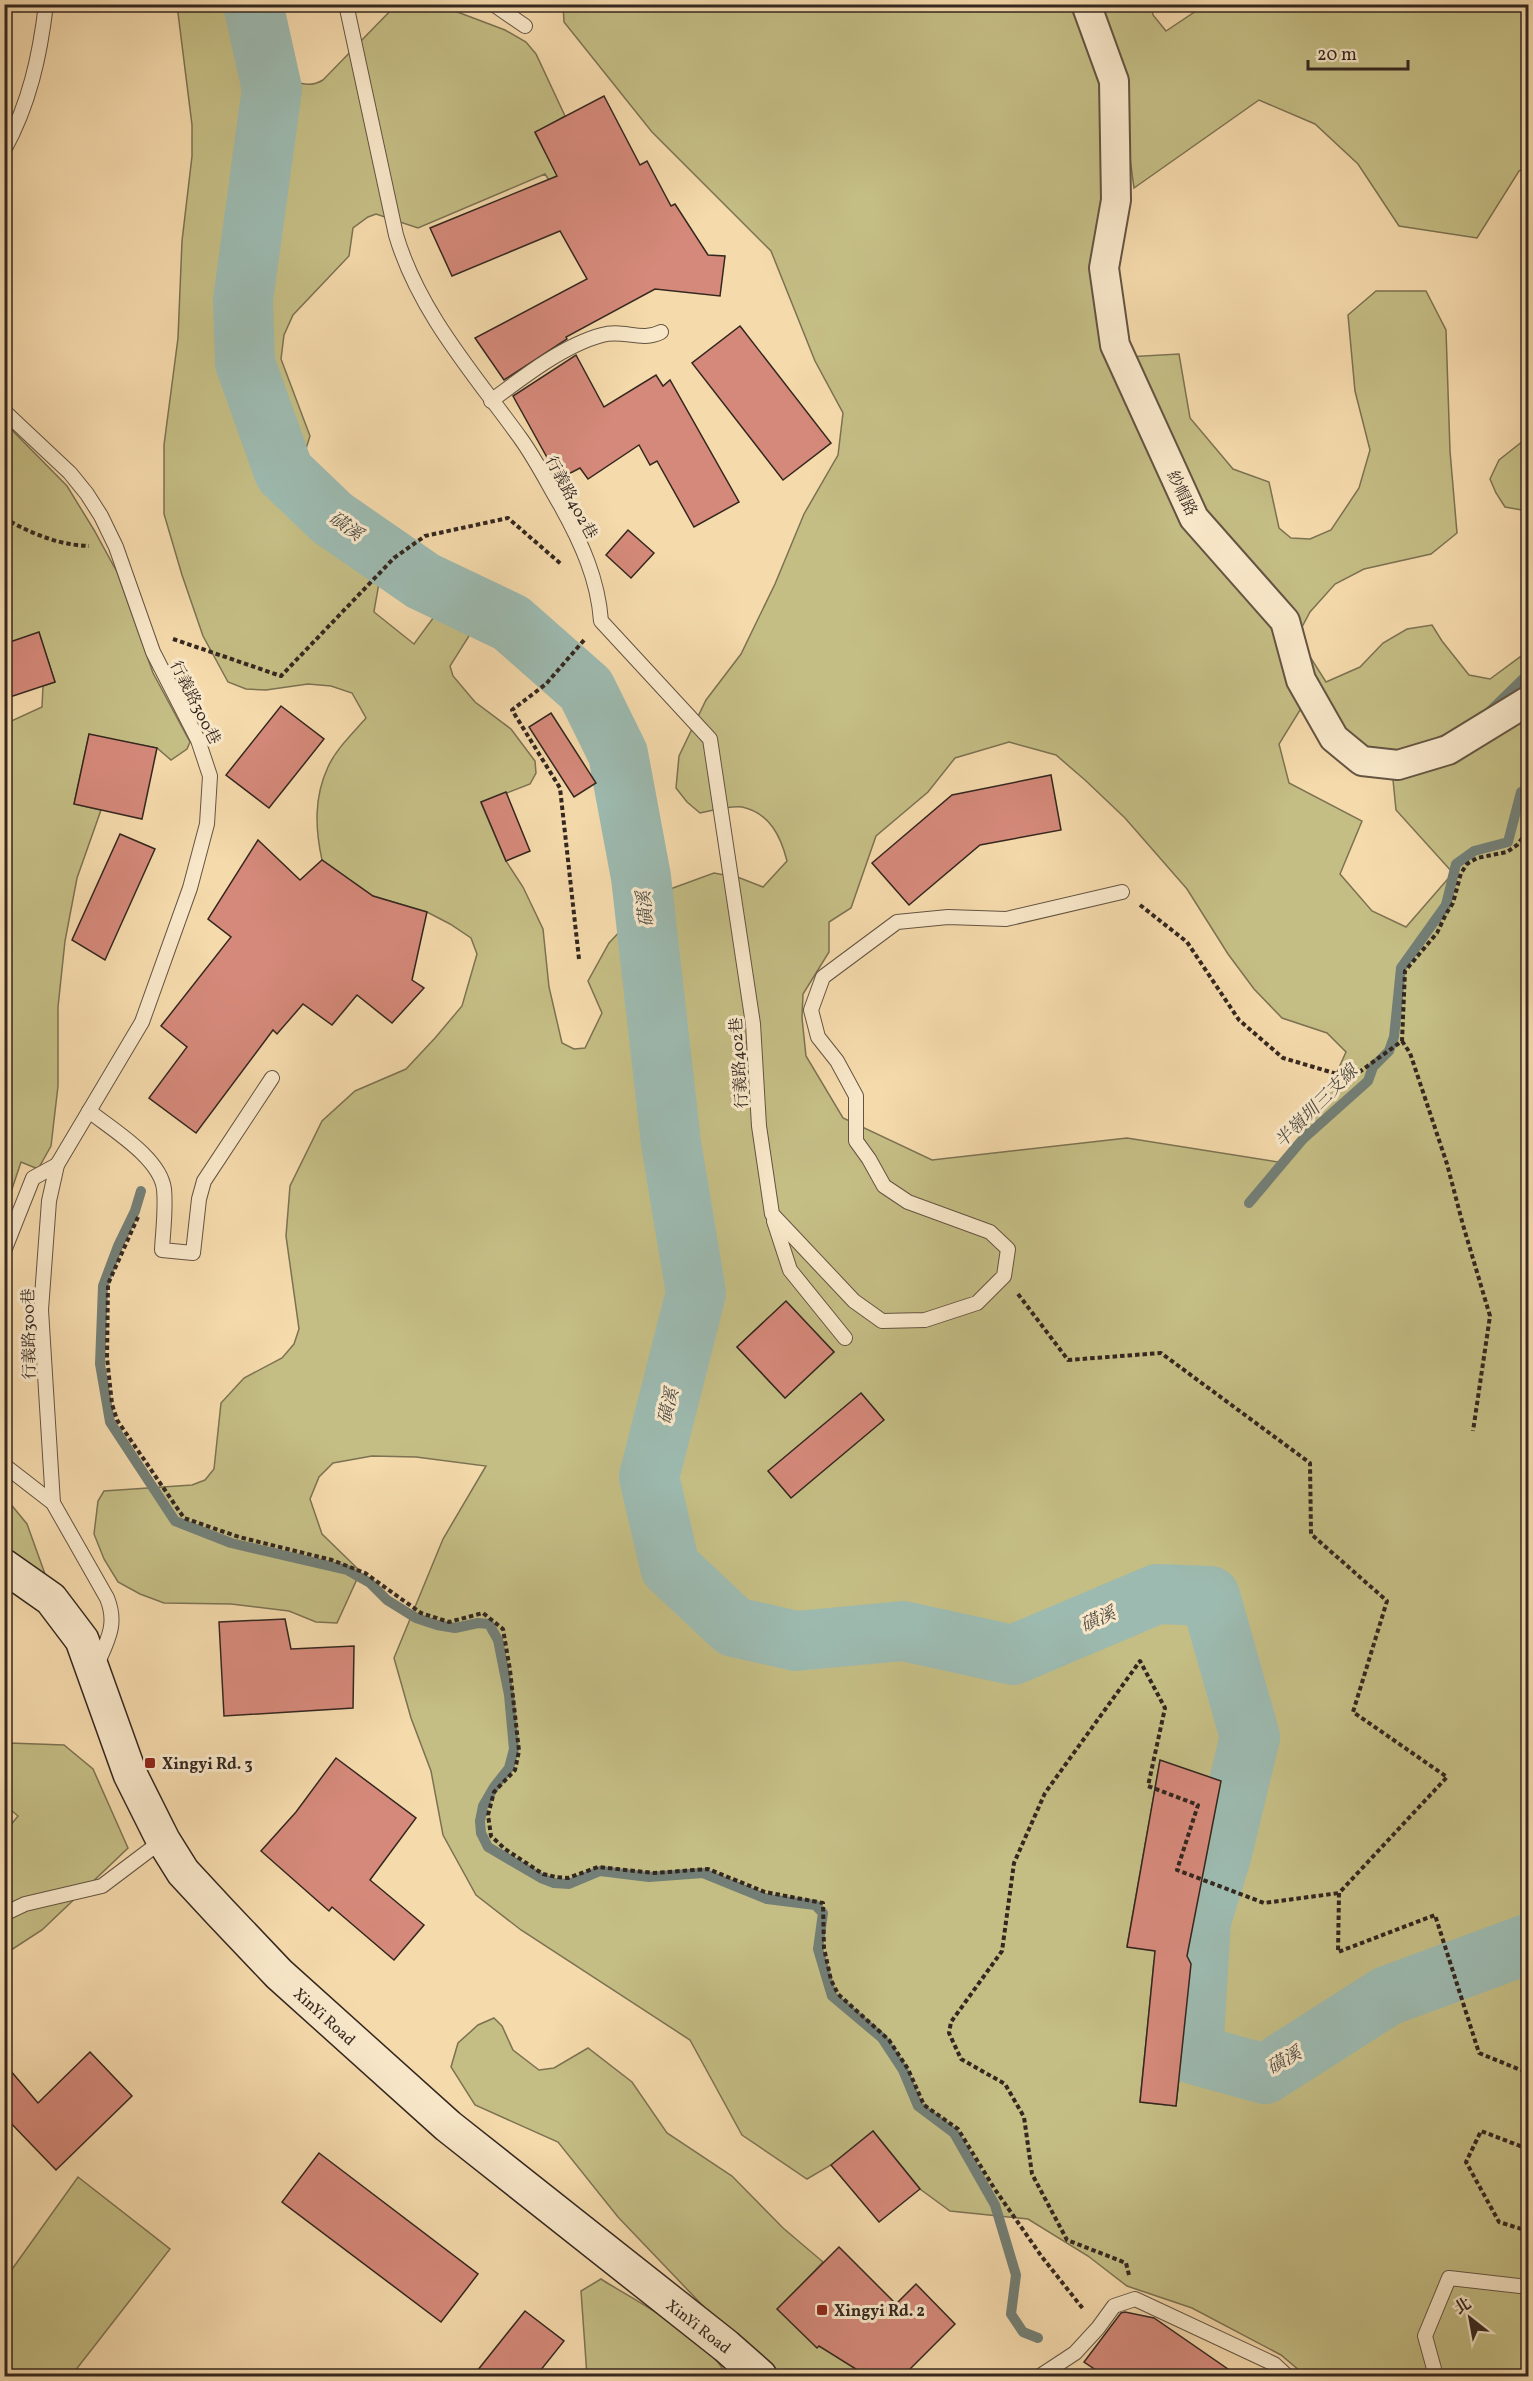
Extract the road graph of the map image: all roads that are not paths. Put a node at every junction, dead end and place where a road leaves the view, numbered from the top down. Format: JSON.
{"nodes":[{"id":1,"x":46,"y":4,"type":"edge"},
{"id":2,"x":345,"y":4,"type":"edge"},
{"id":3,"x":493,"y":4,"type":"edge"},
{"id":4,"x":1086,"y":4,"type":"edge"},
{"id":5,"x":525,"y":26,"type":"dead end"},
{"id":6,"x":4,"y":150,"type":"edge"},
{"id":7,"x":661,"y":332,"type":"dead end"},
{"id":8,"x":491,"y":401,"type":"junction"},
{"id":9,"x":4,"y":411,"type":"edge"},
{"id":10,"x":1528,"y":701,"type":"edge"},
{"id":11,"x":1122,"y":892,"type":"road end"},
{"id":12,"x":272,"y":1078,"type":"dead end"},
{"id":13,"x":89,"y":1111,"type":"junction"},
{"id":14,"x":57,"y":1165,"type":"junction"},
{"id":15,"x":772,"y":1214,"type":"junction"},
{"id":16,"x":4,"y":1251,"type":"edge"},
{"id":17,"x":845,"y":1338,"type":"dead end"},
{"id":18,"x":4,"y":1465,"type":"edge"},
{"id":19,"x":53,"y":1503,"type":"junction"},
{"id":20,"x":4,"y":1566,"type":"edge"},
{"id":21,"x":94,"y":1672,"type":"junction"},
{"id":22,"x":163,"y":1840,"type":"junction"},
{"id":23,"x":4,"y":1914,"type":"edge"},
{"id":24,"x":1528,"y":2287,"type":"edge"},
{"id":25,"x":760,"y":2376,"type":"edge"},
{"id":26,"x":1040,"y":2376,"type":"edge"},
{"id":27,"x":1287,"y":2376,"type":"edge"},
{"id":28,"x":1436,"y":2376,"type":"edge"}],
"edges":[{"from":1,"to":6,"type":"lane"},
{"from":2,"to":8,"type":"lane","name":"行義路402巷"},
{"from":3,"to":5,"type":"lane"},
{"from":4,"to":10,"type":"street","name":"紗帽路"},
{"from":7,"to":8,"type":"lane"},
{"from":8,"to":15,"type":"lane","name":"行義路402巷"},
{"from":9,"to":13,"type":"lane","name":"行義路300巷"},
{"from":11,"to":15,"type":"lane"},
{"from":12,"to":13,"type":"lane"},
{"from":13,"to":14,"type":"lane","name":"行義路300巷"},
{"from":14,"to":16,"type":"lane","name":"行義路300巷"},
{"from":14,"to":19,"type":"lane","name":"行義路300巷"},
{"from":15,"to":17,"type":"lane","name":"行義路402巷"},
{"from":18,"to":19,"type":"lane","name":"行義路300巷"},
{"from":19,"to":21,"type":"lane","name":"行義路300巷"},
{"from":20,"to":21,"type":"street","name":"XinYi Road"},
{"from":21,"to":22,"type":"street","name":"XinYi Road"},
{"from":22,"to":23,"type":"lane"},
{"from":22,"to":25,"type":"street","name":"XinYi Road"},
{"from":24,"to":28,"type":"lane"},
{"from":26,"to":27,"type":"lane"}]}
